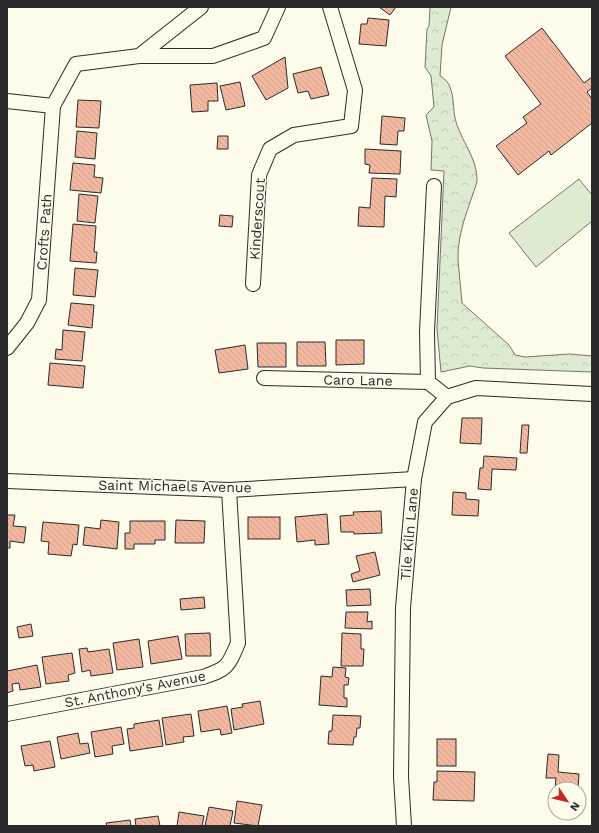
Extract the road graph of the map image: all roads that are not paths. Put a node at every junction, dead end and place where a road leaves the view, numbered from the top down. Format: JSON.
{"nodes":[{"id":1,"x":201,"y":7,"type":"edge"},
{"id":2,"x":278,"y":7,"type":"edge"},
{"id":3,"x":330,"y":7,"type":"edge"},
{"id":4,"x":139,"y":56,"type":"junction"},
{"id":5,"x":7,"y":101,"type":"edge"},
{"id":6,"x":53,"y":106,"type":"junction"},
{"id":7,"x":434,"y":186,"type":"dead end"},
{"id":8,"x":253,"y":284,"type":"dead end"},
{"id":9,"x":7,"y":348,"type":"edge"},
{"id":10,"x":264,"y":378,"type":"dead end"},
{"id":11,"x":428,"y":382,"type":"junction"},
{"id":12,"x":592,"y":394,"type":"edge"},
{"id":13,"x":447,"y":397,"type":"junction"},
{"id":14,"x":414,"y":479,"type":"junction"},
{"id":15,"x":7,"y":481,"type":"edge"},
{"id":16,"x":229,"y":490,"type":"junction"},
{"id":17,"x":7,"y":714,"type":"edge"},
{"id":18,"x":404,"y":826,"type":"edge"}],
"edges":[{"from":1,"to":4,"type":"street"},
{"from":2,"to":4,"type":"street","name":"Crofts Path"},
{"from":3,"to":8,"type":"street","name":"Kinderscout"},
{"from":4,"to":6,"type":"street","name":"Crofts Path"},
{"from":5,"to":6,"type":"street"},
{"from":6,"to":9,"type":"street","name":"Crofts Path"},
{"from":7,"to":11,"type":"street"},
{"from":10,"to":11,"type":"street","name":"Caro Lane"},
{"from":11,"to":13,"type":"street"},
{"from":12,"to":13,"type":"street"},
{"from":13,"to":14,"type":"street","name":"Tile Kiln Lane"},
{"from":14,"to":16,"type":"street","name":"Saint Michaels Avenue"},
{"from":14,"to":18,"type":"street","name":"Tile Kiln Lane"},
{"from":15,"to":16,"type":"street","name":"Saint Michaels Avenue"},
{"from":16,"to":17,"type":"street","name":"St. Anthony's Avenue"}]}
